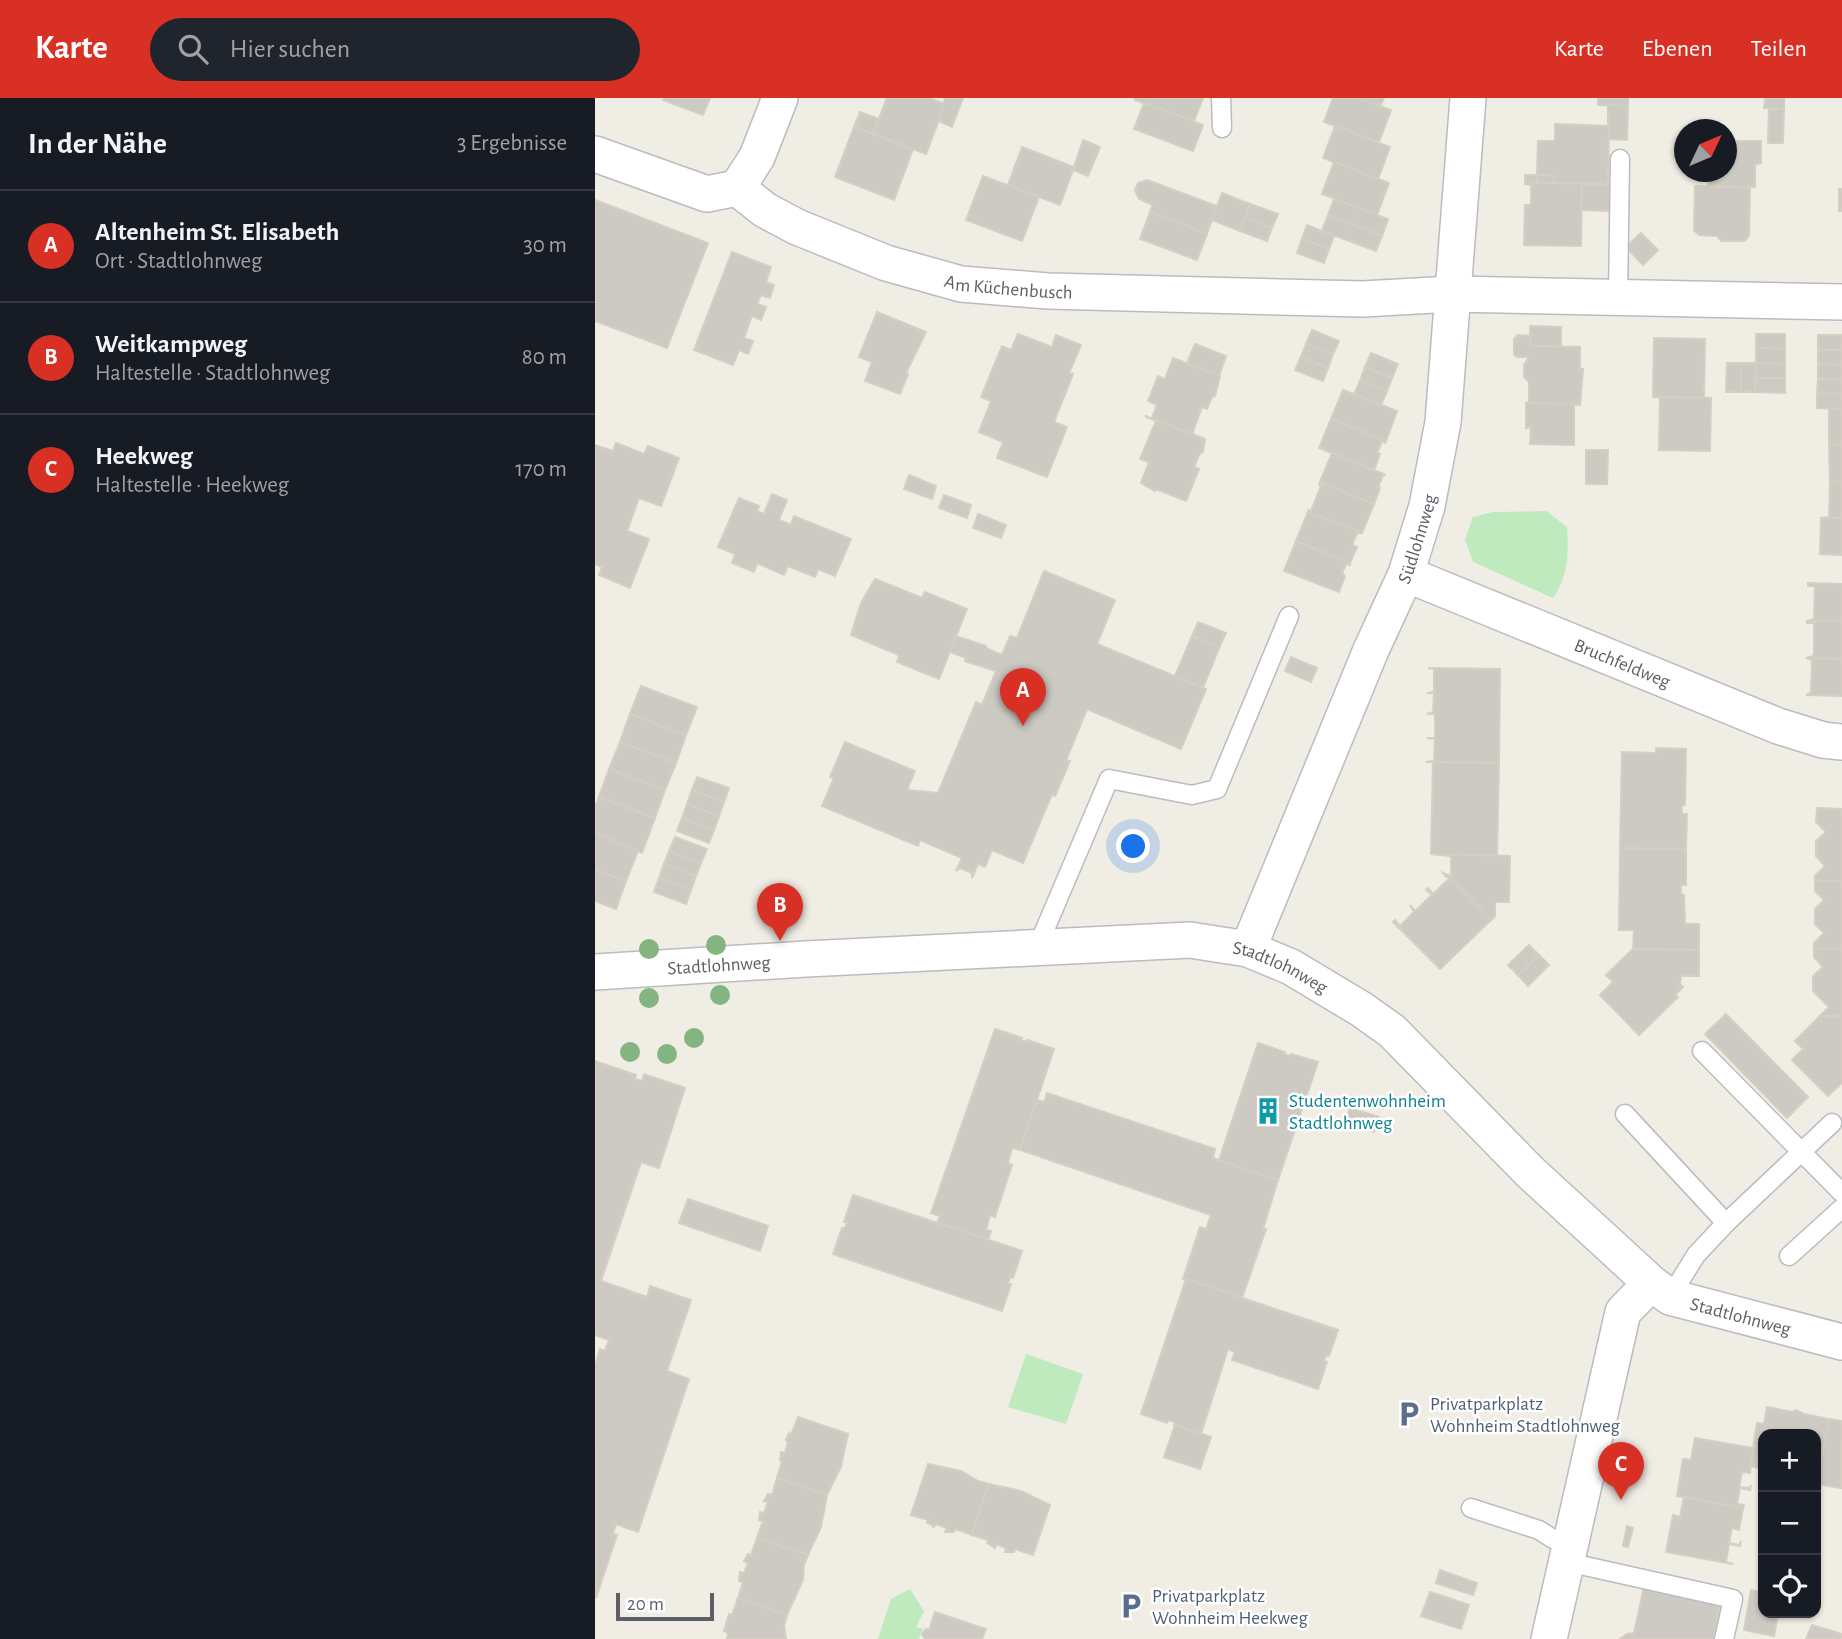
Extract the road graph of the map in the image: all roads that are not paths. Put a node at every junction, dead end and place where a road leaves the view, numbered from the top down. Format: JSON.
{"nodes":[{"id":1,"x":780,"y":98,"type":"edge"},
{"id":2,"x":1221,"y":98,"type":"edge"},
{"id":3,"x":1468,"y":98,"type":"edge"},
{"id":4,"x":1222,"y":128,"type":"dead end"},
{"id":5,"x":595,"y":154,"type":"edge"},
{"id":6,"x":1620,"y":159,"type":"dead end"},
{"id":7,"x":737,"y":188,"type":"junction"},
{"id":8,"x":1452,"y":294,"type":"junction"},
{"id":9,"x":1618,"y":298,"type":"junction"},
{"id":10,"x":1842,"y":302,"type":"edge"},
{"id":11,"x":1406,"y":574,"type":"junction"},
{"id":12,"x":1289,"y":616,"type":"dead end"},
{"id":13,"x":1842,"y":742,"type":"edge"},
{"id":14,"x":1037,"y":948,"type":"junction"},
{"id":15,"x":1248,"y":948,"type":"junction"},
{"id":16,"x":595,"y":972,"type":"edge"},
{"id":17,"x":1702,"y":1051,"type":"dead end"},
{"id":18,"x":1625,"y":1114,"type":"dead end"},
{"id":19,"x":1832,"y":1123,"type":"dead end"},
{"id":20,"x":1802,"y":1152,"type":"junction"},
{"id":21,"x":1842,"y":1193,"type":"edge"},
{"id":22,"x":1842,"y":1209,"type":"edge"},
{"id":23,"x":1726,"y":1223,"type":"junction"},
{"id":24,"x":1789,"y":1256,"type":"dead end"},
{"id":25,"x":1660,"y":1290,"type":"junction"},
{"id":26,"x":1842,"y":1342,"type":"edge"},
{"id":27,"x":1471,"y":1508,"type":"dead end"},
{"id":28,"x":1560,"y":1550,"type":"junction"},
{"id":29,"x":1549,"y":1639,"type":"edge"},
{"id":30,"x":1724,"y":1639,"type":"edge"}],
"edges":[{"from":1,"to":7,"type":"street"},
{"from":2,"to":4,"type":"lane"},
{"from":3,"to":8,"type":"street","name":"Südlohnweg"},
{"from":5,"to":7,"type":"street"},
{"from":6,"to":9,"type":"lane"},
{"from":7,"to":8,"type":"street","name":"Am Küchenbusch"},
{"from":8,"to":9,"type":"street"},
{"from":8,"to":11,"type":"street","name":"Südlohnweg"},
{"from":9,"to":10,"type":"street"},
{"from":11,"to":13,"type":"street","name":"Bruchfeldweg"},
{"from":11,"to":15,"type":"street","name":"Südlohnweg"},
{"from":12,"to":14,"type":"lane"},
{"from":14,"to":15,"type":"street","name":"Stadtlohnweg"},
{"from":14,"to":16,"type":"street","name":"Stadtlohnweg"},
{"from":15,"to":25,"type":"street","name":"Stadtlohnweg"},
{"from":17,"to":20,"type":"lane"},
{"from":18,"to":23,"type":"lane"},
{"from":19,"to":20,"type":"lane"},
{"from":20,"to":21,"type":"lane"},
{"from":20,"to":23,"type":"lane"},
{"from":22,"to":24,"type":"lane"},
{"from":23,"to":25,"type":"lane"},
{"from":25,"to":26,"type":"street","name":"Stadtlohnweg"},
{"from":25,"to":28,"type":"street"},
{"from":27,"to":28,"type":"lane"},
{"from":28,"to":29,"type":"street"},
{"from":28,"to":30,"type":"lane"}]}
